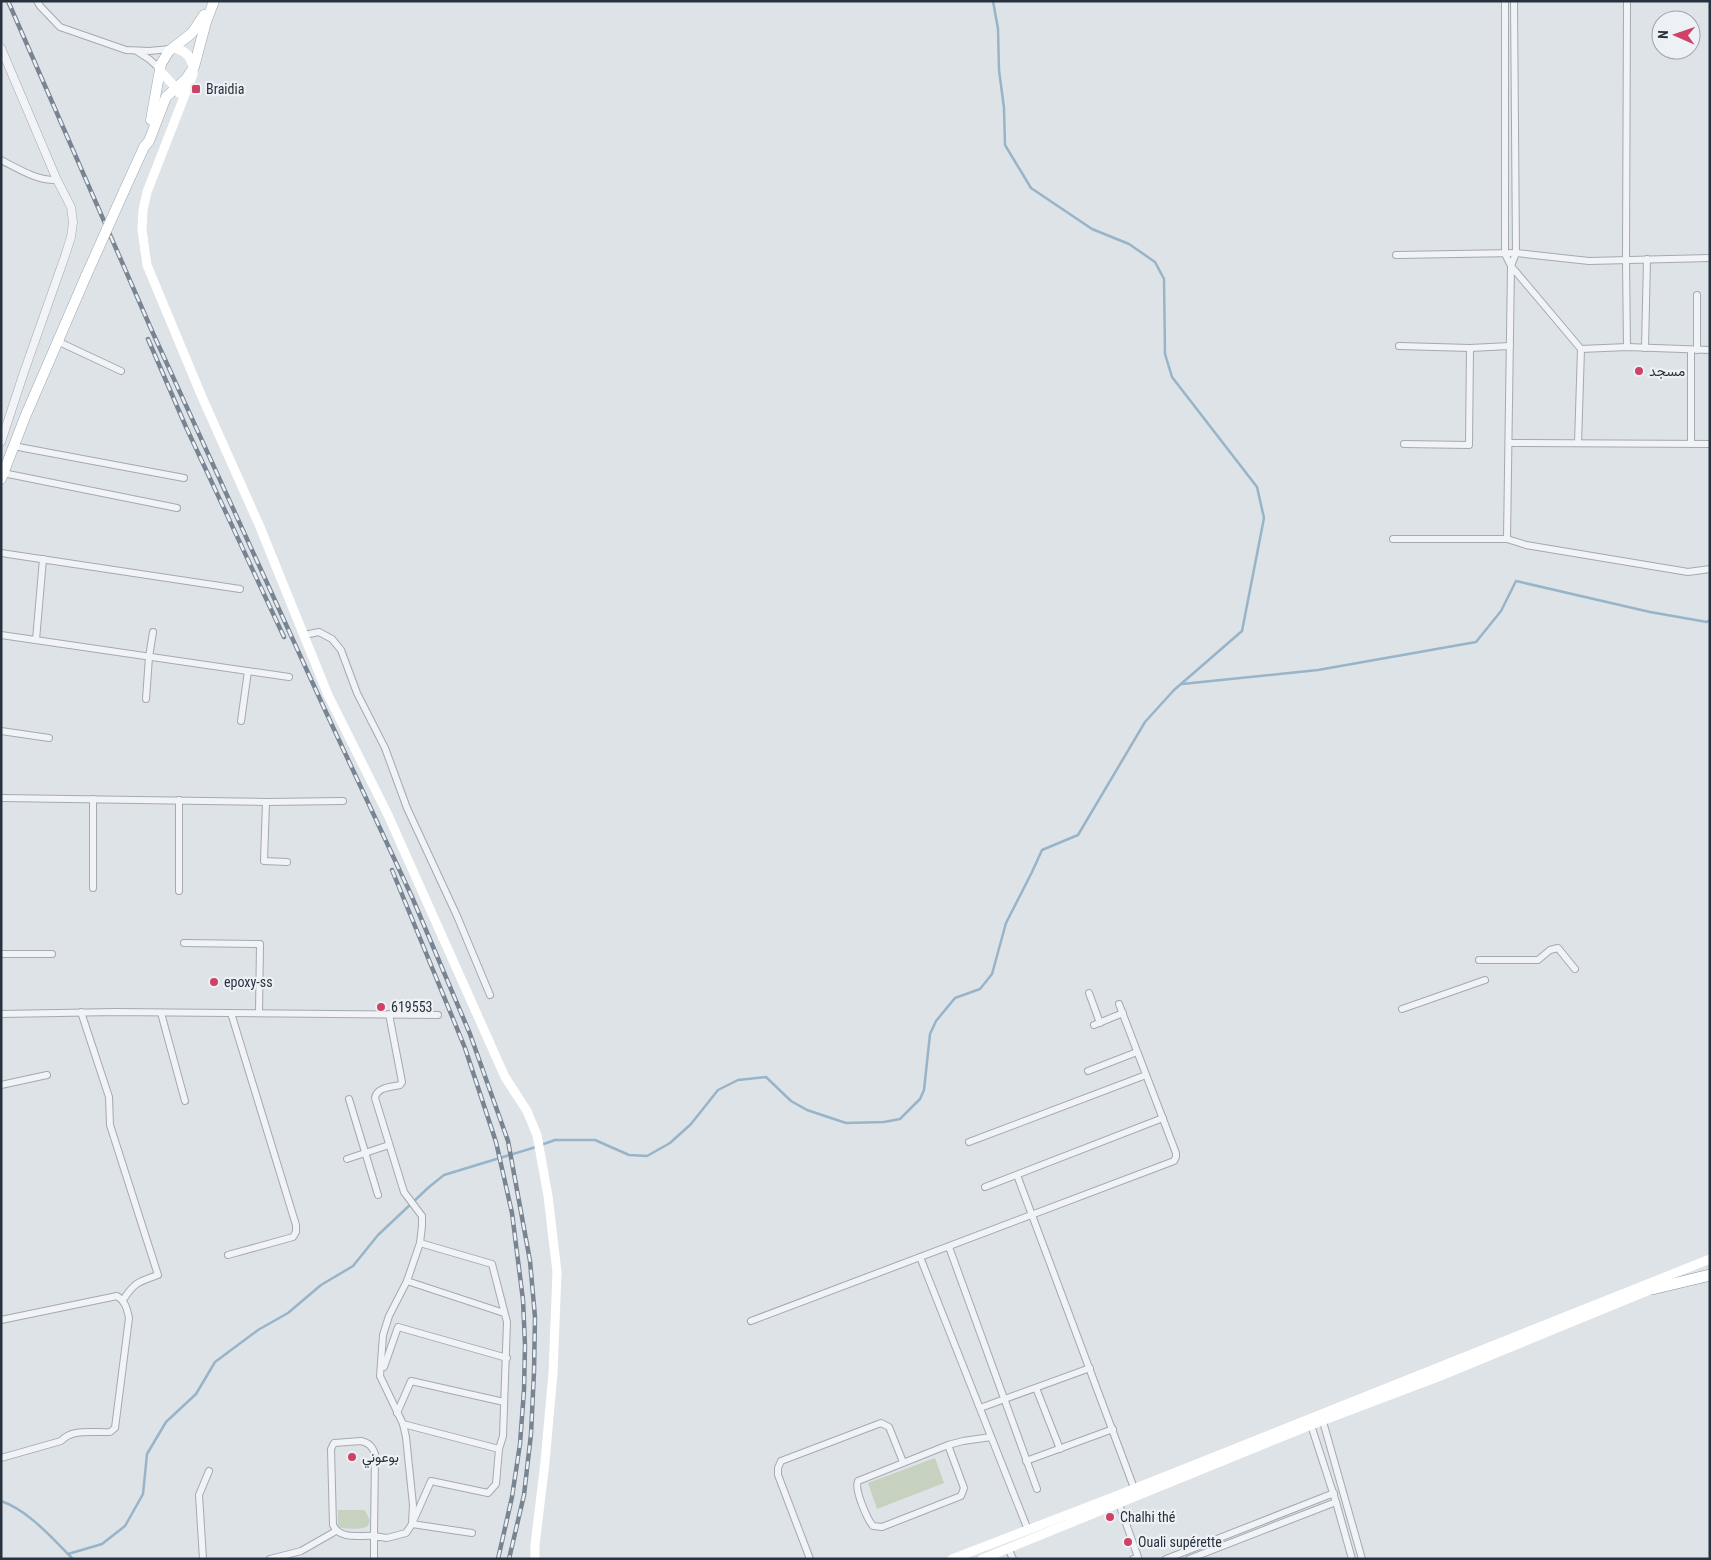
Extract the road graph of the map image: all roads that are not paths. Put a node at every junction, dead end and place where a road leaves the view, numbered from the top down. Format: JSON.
{"nodes":[{"id":1,"x":37,"y":1,"type":"edge"},
{"id":2,"x":210,"y":1,"type":"edge"},
{"id":3,"x":214,"y":1,"type":"edge"},
{"id":4,"x":1505,"y":1,"type":"edge"},
{"id":5,"x":1514,"y":1,"type":"edge"},
{"id":6,"x":1628,"y":1,"type":"edge"},
{"id":7,"x":1,"y":48,"type":"edge"},
{"id":8,"x":174,"y":48,"type":"junction"},
{"id":9,"x":136,"y":52,"type":"junction"},
{"id":10,"x":194,"y":67,"type":"junction"},
{"id":11,"x":159,"y":68,"type":"junction"},
{"id":12,"x":175,"y":87,"type":"junction"},
{"id":13,"x":179,"y":108,"type":"junction"},
{"id":14,"x":144,"y":147,"type":"junction"},
{"id":15,"x":1,"y":160,"type":"edge"},
{"id":16,"x":57,"y":180,"type":"junction"},
{"id":17,"x":1516,"y":252,"type":"junction"},
{"id":18,"x":1505,"y":254,"type":"junction"},
{"id":19,"x":1396,"y":255,"type":"dead end"},
{"id":20,"x":1710,"y":258,"type":"edge"},
{"id":21,"x":1647,"y":259,"type":"junction"},
{"id":22,"x":1626,"y":260,"type":"junction"},
{"id":23,"x":1511,"y":266,"type":"junction"},
{"id":24,"x":1697,"y":295,"type":"dead end"},
{"id":25,"x":57,"y":341,"type":"junction"},
{"id":26,"x":1399,"y":346,"type":"dead end"},
{"id":27,"x":1510,"y":346,"type":"junction"},
{"id":28,"x":1628,"y":347,"type":"junction"},
{"id":29,"x":1470,"y":348,"type":"junction"},
{"id":30,"x":1645,"y":348,"type":"junction"},
{"id":31,"x":1581,"y":349,"type":"junction"},
{"id":32,"x":1694,"y":350,"type":"junction"},
{"id":33,"x":1710,"y":350,"type":"edge"},
{"id":34,"x":121,"y":370,"type":"dead end"},
{"id":35,"x":1,"y":442,"type":"edge"},
{"id":36,"x":1578,"y":443,"type":"junction"},
{"id":37,"x":1404,"y":444,"type":"dead end"},
{"id":38,"x":1508,"y":444,"type":"junction"},
{"id":39,"x":1691,"y":444,"type":"junction"},
{"id":40,"x":1710,"y":444,"type":"edge"},
{"id":41,"x":13,"y":446,"type":"junction"},
{"id":42,"x":2,"y":476,"type":"edge"},
{"id":43,"x":184,"y":478,"type":"dead end"},
{"id":44,"x":177,"y":508,"type":"dead end"},
{"id":45,"x":1394,"y":539,"type":"dead end"},
{"id":46,"x":1507,"y":539,"type":"junction"},
{"id":47,"x":1,"y":553,"type":"edge"},
{"id":48,"x":43,"y":559,"type":"junction"},
{"id":49,"x":1710,"y":569,"type":"edge"},
{"id":50,"x":240,"y":589,"type":"dead end"},
{"id":51,"x":153,"y":632,"type":"dead end"},
{"id":52,"x":1,"y":635,"type":"edge"},
{"id":53,"x":304,"y":635,"type":"junction"},
{"id":54,"x":36,"y":640,"type":"junction"},
{"id":55,"x":149,"y":657,"type":"junction"},
{"id":56,"x":248,"y":671,"type":"junction"},
{"id":57,"x":289,"y":677,"type":"dead end"},
{"id":58,"x":146,"y":699,"type":"dead end"},
{"id":59,"x":241,"y":721,"type":"dead end"},
{"id":60,"x":1,"y":731,"type":"edge"},
{"id":61,"x":50,"y":738,"type":"dead end"},
{"id":62,"x":1,"y":798,"type":"edge"},
{"id":63,"x":93,"y":799,"type":"junction"},
{"id":64,"x":179,"y":800,"type":"junction"},
{"id":65,"x":343,"y":801,"type":"dead end"},
{"id":66,"x":266,"y":802,"type":"junction"},
{"id":67,"x":287,"y":862,"type":"dead end"},
{"id":68,"x":93,"y":888,"type":"dead end"},
{"id":69,"x":179,"y":891,"type":"dead end"},
{"id":70,"x":184,"y":943,"type":"dead end"},
{"id":71,"x":1,"y":954,"type":"edge"},
{"id":72,"x":52,"y":954,"type":"dead end"},
{"id":73,"x":1479,"y":960,"type":"dead end"},
{"id":74,"x":1574,"y":969,"type":"dead end"},
{"id":75,"x":1485,"y":980,"type":"dead end"},
{"id":76,"x":1089,"y":993,"type":"dead end"},
{"id":77,"x":490,"y":994,"type":"dead end"},
{"id":78,"x":1119,"y":1004,"type":"dead end"},
{"id":79,"x":1402,"y":1009,"type":"dead end"},
{"id":80,"x":81,"y":1012,"type":"junction"},
{"id":81,"x":161,"y":1013,"type":"junction"},
{"id":82,"x":231,"y":1013,"type":"junction"},
{"id":83,"x":258,"y":1013,"type":"junction"},
{"id":84,"x":1,"y":1014,"type":"edge"},
{"id":85,"x":389,"y":1014,"type":"junction"},
{"id":86,"x":1123,"y":1014,"type":"junction"},
{"id":87,"x":438,"y":1015,"type":"dead end"},
{"id":88,"x":1138,"y":1052,"type":"junction"},
{"id":89,"x":1088,"y":1072,"type":"dead end"},
{"id":90,"x":47,"y":1075,"type":"dead end"},
{"id":91,"x":1146,"y":1075,"type":"junction"},
{"id":92,"x":1,"y":1085,"type":"edge"},
{"id":93,"x":349,"y":1099,"type":"dead end"},
{"id":94,"x":185,"y":1101,"type":"dead end"},
{"id":95,"x":1163,"y":1118,"type":"junction"},
{"id":96,"x":969,"y":1142,"type":"dead end"},
{"id":97,"x":389,"y":1145,"type":"junction"},
{"id":98,"x":365,"y":1153,"type":"junction"},
{"id":99,"x":347,"y":1159,"type":"dead end"},
{"id":100,"x":1017,"y":1175,"type":"junction"},
{"id":101,"x":985,"y":1187,"type":"dead end"},
{"id":102,"x":378,"y":1196,"type":"dead end"},
{"id":103,"x":1032,"y":1215,"type":"junction"},
{"id":104,"x":420,"y":1243,"type":"junction"},
{"id":105,"x":949,"y":1246,"type":"junction"},
{"id":106,"x":228,"y":1255,"type":"dead end"},
{"id":107,"x":920,"y":1257,"type":"junction"},
{"id":108,"x":1710,"y":1259,"type":"edge"},
{"id":109,"x":1710,"y":1265,"type":"edge"},
{"id":110,"x":1710,"y":1275,"type":"edge"},
{"id":111,"x":408,"y":1281,"type":"junction"},
{"id":112,"x":1652,"y":1289,"type":"junction"},
{"id":113,"x":123,"y":1300,"type":"junction"},
{"id":114,"x":1600,"y":1306,"type":"junction"},
{"id":115,"x":504,"y":1314,"type":"junction"},
{"id":116,"x":1,"y":1320,"type":"edge"},
{"id":117,"x":751,"y":1320,"type":"dead end"},
{"id":118,"x":507,"y":1358,"type":"junction"},
{"id":119,"x":1090,"y":1368,"type":"junction"},
{"id":120,"x":380,"y":1376,"type":"junction"},
{"id":121,"x":1036,"y":1388,"type":"junction"},
{"id":122,"x":1004,"y":1399,"type":"junction"},
{"id":123,"x":504,"y":1402,"type":"junction"},
{"id":124,"x":980,"y":1408,"type":"junction"},
{"id":125,"x":397,"y":1413,"type":"junction"},
{"id":126,"x":1322,"y":1418,"type":"junction"},
{"id":127,"x":1310,"y":1422,"type":"junction"},
{"id":128,"x":403,"y":1424,"type":"junction"},
{"id":129,"x":1113,"y":1430,"type":"junction"},
{"id":130,"x":991,"y":1437,"type":"junction"},
{"id":131,"x":948,"y":1445,"type":"junction"},
{"id":132,"x":499,"y":1449,"type":"junction"},
{"id":133,"x":1060,"y":1449,"type":"junction"},
{"id":134,"x":1,"y":1458,"type":"edge"},
{"id":135,"x":1026,"y":1461,"type":"junction"},
{"id":136,"x":903,"y":1462,"type":"junction"},
{"id":137,"x":209,"y":1471,"type":"dead end"},
{"id":138,"x":1134,"y":1488,"type":"junction"},
{"id":139,"x":1037,"y":1489,"type":"dead end"},
{"id":140,"x":1334,"y":1493,"type":"junction"},
{"id":141,"x":1336,"y":1502,"type":"junction"},
{"id":142,"x":1118,"y":1504,"type":"junction"},
{"id":143,"x":412,"y":1524,"type":"junction"},
{"id":144,"x":1028,"y":1530,"type":"junction"},
{"id":145,"x":336,"y":1532,"type":"junction"},
{"id":146,"x":472,"y":1533,"type":"dead end"},
{"id":147,"x":374,"y":1536,"type":"junction"},
{"id":148,"x":1008,"y":1548,"type":"junction"},
{"id":149,"x":1137,"y":1558,"type":"edge"},
{"id":150,"x":203,"y":1559,"type":"edge"},
{"id":151,"x":270,"y":1559,"type":"edge"},
{"id":152,"x":374,"y":1559,"type":"edge"},
{"id":153,"x":535,"y":1559,"type":"edge"},
{"id":154,"x":810,"y":1559,"type":"edge"},
{"id":155,"x":952,"y":1559,"type":"edge"},
{"id":156,"x":982,"y":1559,"type":"edge"},
{"id":157,"x":1013,"y":1559,"type":"edge"},
{"id":158,"x":1166,"y":1559,"type":"edge"},
{"id":159,"x":1189,"y":1559,"type":"edge"},
{"id":160,"x":1352,"y":1559,"type":"edge"},
{"id":161,"x":1362,"y":1559,"type":"edge"}],
"edges":[{"from":1,"to":9,"type":"street"},
{"from":2,"to":8,"type":"main road"},
{"from":3,"to":10,"type":"main road"},
{"from":4,"to":18,"type":"street"},
{"from":5,"to":17,"type":"street"},
{"from":6,"to":22,"type":"street"},
{"from":7,"to":16,"type":"street"},
{"from":8,"to":9,"type":"street"},
{"from":8,"to":10,"type":"main road"},
{"from":8,"to":11,"type":"main road"},
{"from":9,"to":11,"type":"street"},
{"from":10,"to":12,"type":"main road"},
{"from":10,"to":13,"type":"main road"},
{"from":11,"to":12,"type":"main road"},
{"from":11,"to":14,"type":"main road"},
{"from":12,"to":13,"type":"main road"},
{"from":12,"to":14,"type":"main road"},
{"from":13,"to":53,"type":"main road"},
{"from":14,"to":25,"type":"main road","bridge":true},
{"from":15,"to":16,"type":"street"},
{"from":16,"to":35,"type":"street"},
{"from":17,"to":18,"type":"street"},
{"from":17,"to":22,"type":"street"},
{"from":17,"to":23,"type":"street"},
{"from":18,"to":19,"type":"street"},
{"from":18,"to":23,"type":"street"},
{"from":20,"to":21,"type":"street"},
{"from":21,"to":22,"type":"street"},
{"from":21,"to":30,"type":"street"},
{"from":22,"to":28,"type":"street"},
{"from":23,"to":27,"type":"street"},
{"from":23,"to":31,"type":"street"},
{"from":24,"to":32,"type":"street"},
{"from":25,"to":34,"type":"street"},
{"from":25,"to":41,"type":"main road"},
{"from":26,"to":29,"type":"street"},
{"from":27,"to":29,"type":"street"},
{"from":27,"to":38,"type":"street"},
{"from":28,"to":30,"type":"street"},
{"from":28,"to":31,"type":"street"},
{"from":29,"to":37,"type":"street"},
{"from":30,"to":32,"type":"street"},
{"from":31,"to":36,"type":"street"},
{"from":32,"to":33,"type":"street"},
{"from":32,"to":39,"type":"street"},
{"from":36,"to":38,"type":"street"},
{"from":36,"to":39,"type":"street"},
{"from":38,"to":46,"type":"street"},
{"from":39,"to":40,"type":"street"},
{"from":41,"to":42,"type":"main road"},
{"from":41,"to":43,"type":"street"},
{"from":42,"to":44,"type":"street"},
{"from":45,"to":46,"type":"street"},
{"from":46,"to":49,"type":"street"},
{"from":47,"to":48,"type":"street"},
{"from":48,"to":50,"type":"street"},
{"from":48,"to":54,"type":"street"},
{"from":51,"to":55,"type":"street"},
{"from":52,"to":54,"type":"street"},
{"from":53,"to":77,"type":"street"},
{"from":53,"to":153,"type":"main road"},
{"from":54,"to":55,"type":"street"},
{"from":55,"to":56,"type":"street"},
{"from":55,"to":58,"type":"street"},
{"from":56,"to":57,"type":"street"},
{"from":56,"to":59,"type":"street"},
{"from":60,"to":61,"type":"street"},
{"from":62,"to":63,"type":"street"},
{"from":63,"to":64,"type":"street"},
{"from":63,"to":68,"type":"street"},
{"from":64,"to":66,"type":"street"},
{"from":64,"to":69,"type":"street"},
{"from":65,"to":66,"type":"street"},
{"from":66,"to":67,"type":"street"},
{"from":70,"to":83,"type":"street"},
{"from":71,"to":72,"type":"street"},
{"from":73,"to":74,"type":"street"},
{"from":75,"to":79,"type":"street"},
{"from":76,"to":86,"type":"street"},
{"from":78,"to":86,"type":"street"},
{"from":80,"to":81,"type":"street"},
{"from":80,"to":84,"type":"street"},
{"from":80,"to":113,"type":"street"},
{"from":81,"to":82,"type":"street"},
{"from":81,"to":94,"type":"street"},
{"from":82,"to":83,"type":"street"},
{"from":82,"to":106,"type":"street"},
{"from":83,"to":85,"type":"street"},
{"from":85,"to":87,"type":"street"},
{"from":85,"to":97,"type":"street"},
{"from":86,"to":88,"type":"street"},
{"from":88,"to":89,"type":"street"},
{"from":88,"to":91,"type":"street"},
{"from":90,"to":92,"type":"street"},
{"from":91,"to":95,"type":"street"},
{"from":91,"to":96,"type":"street"},
{"from":93,"to":98,"type":"street"},
{"from":95,"to":100,"type":"street"},
{"from":95,"to":103,"type":"street"},
{"from":97,"to":98,"type":"street"},
{"from":97,"to":104,"type":"street"},
{"from":98,"to":99,"type":"street"},
{"from":98,"to":102,"type":"street"},
{"from":100,"to":101,"type":"street"},
{"from":100,"to":103,"type":"street"},
{"from":103,"to":105,"type":"street"},
{"from":103,"to":119,"type":"street"},
{"from":104,"to":111,"type":"street"},
{"from":104,"to":115,"type":"street"},
{"from":105,"to":107,"type":"street"},
{"from":105,"to":122,"type":"street"},
{"from":107,"to":117,"type":"street"},
{"from":107,"to":124,"type":"street"},
{"from":108,"to":114,"type":"main road"},
{"from":109,"to":112,"type":"main road"},
{"from":110,"to":112,"type":"highway"},
{"from":111,"to":115,"type":"street"},
{"from":111,"to":120,"type":"street"},
{"from":112,"to":114,"type":"main road"},
{"from":113,"to":116,"type":"street"},
{"from":113,"to":134,"type":"street"},
{"from":114,"to":126,"type":"main road"},
{"from":115,"to":118,"type":"street"},
{"from":118,"to":120,"type":"street"},
{"from":118,"to":123,"type":"street"},
{"from":119,"to":121,"type":"street"},
{"from":119,"to":129,"type":"street"},
{"from":120,"to":125,"type":"street"},
{"from":121,"to":122,"type":"street"},
{"from":121,"to":133,"type":"street"},
{"from":122,"to":124,"type":"street"},
{"from":122,"to":135,"type":"street"},
{"from":123,"to":125,"type":"street"},
{"from":123,"to":132,"type":"street"},
{"from":124,"to":130,"type":"street"},
{"from":125,"to":128,"type":"street"},
{"from":126,"to":127,"type":"main road"},
{"from":126,"to":161,"type":"street"},
{"from":127,"to":138,"type":"main road"},
{"from":127,"to":140,"type":"street"},
{"from":127,"to":142,"type":"main road"},
{"from":128,"to":132,"type":"street"},
{"from":128,"to":143,"type":"street"},
{"from":129,"to":133,"type":"street"},
{"from":129,"to":138,"type":"street"},
{"from":130,"to":131,"type":"street"},
{"from":130,"to":144,"type":"street"},
{"from":131,"to":136,"type":"street"},
{"from":131,"to":136,"type":"street"},
{"from":132,"to":143,"type":"street"},
{"from":133,"to":135,"type":"street"},
{"from":135,"to":139,"type":"street"},
{"from":136,"to":154,"type":"street"},
{"from":137,"to":150,"type":"street"},
{"from":138,"to":144,"type":"main road"},
{"from":140,"to":141,"type":"street"},
{"from":140,"to":158,"type":"street"},
{"from":141,"to":159,"type":"street"},
{"from":141,"to":160,"type":"street"},
{"from":142,"to":148,"type":"main road"},
{"from":142,"to":149,"type":"street"},
{"from":143,"to":146,"type":"street"},
{"from":143,"to":147,"type":"street"},
{"from":144,"to":155,"type":"main road"},
{"from":145,"to":147,"type":"street"},
{"from":145,"to":147,"type":"street"},
{"from":145,"to":151,"type":"street"},
{"from":147,"to":152,"type":"street"},
{"from":148,"to":156,"type":"main road"},
{"from":148,"to":157,"type":"street"}]}
